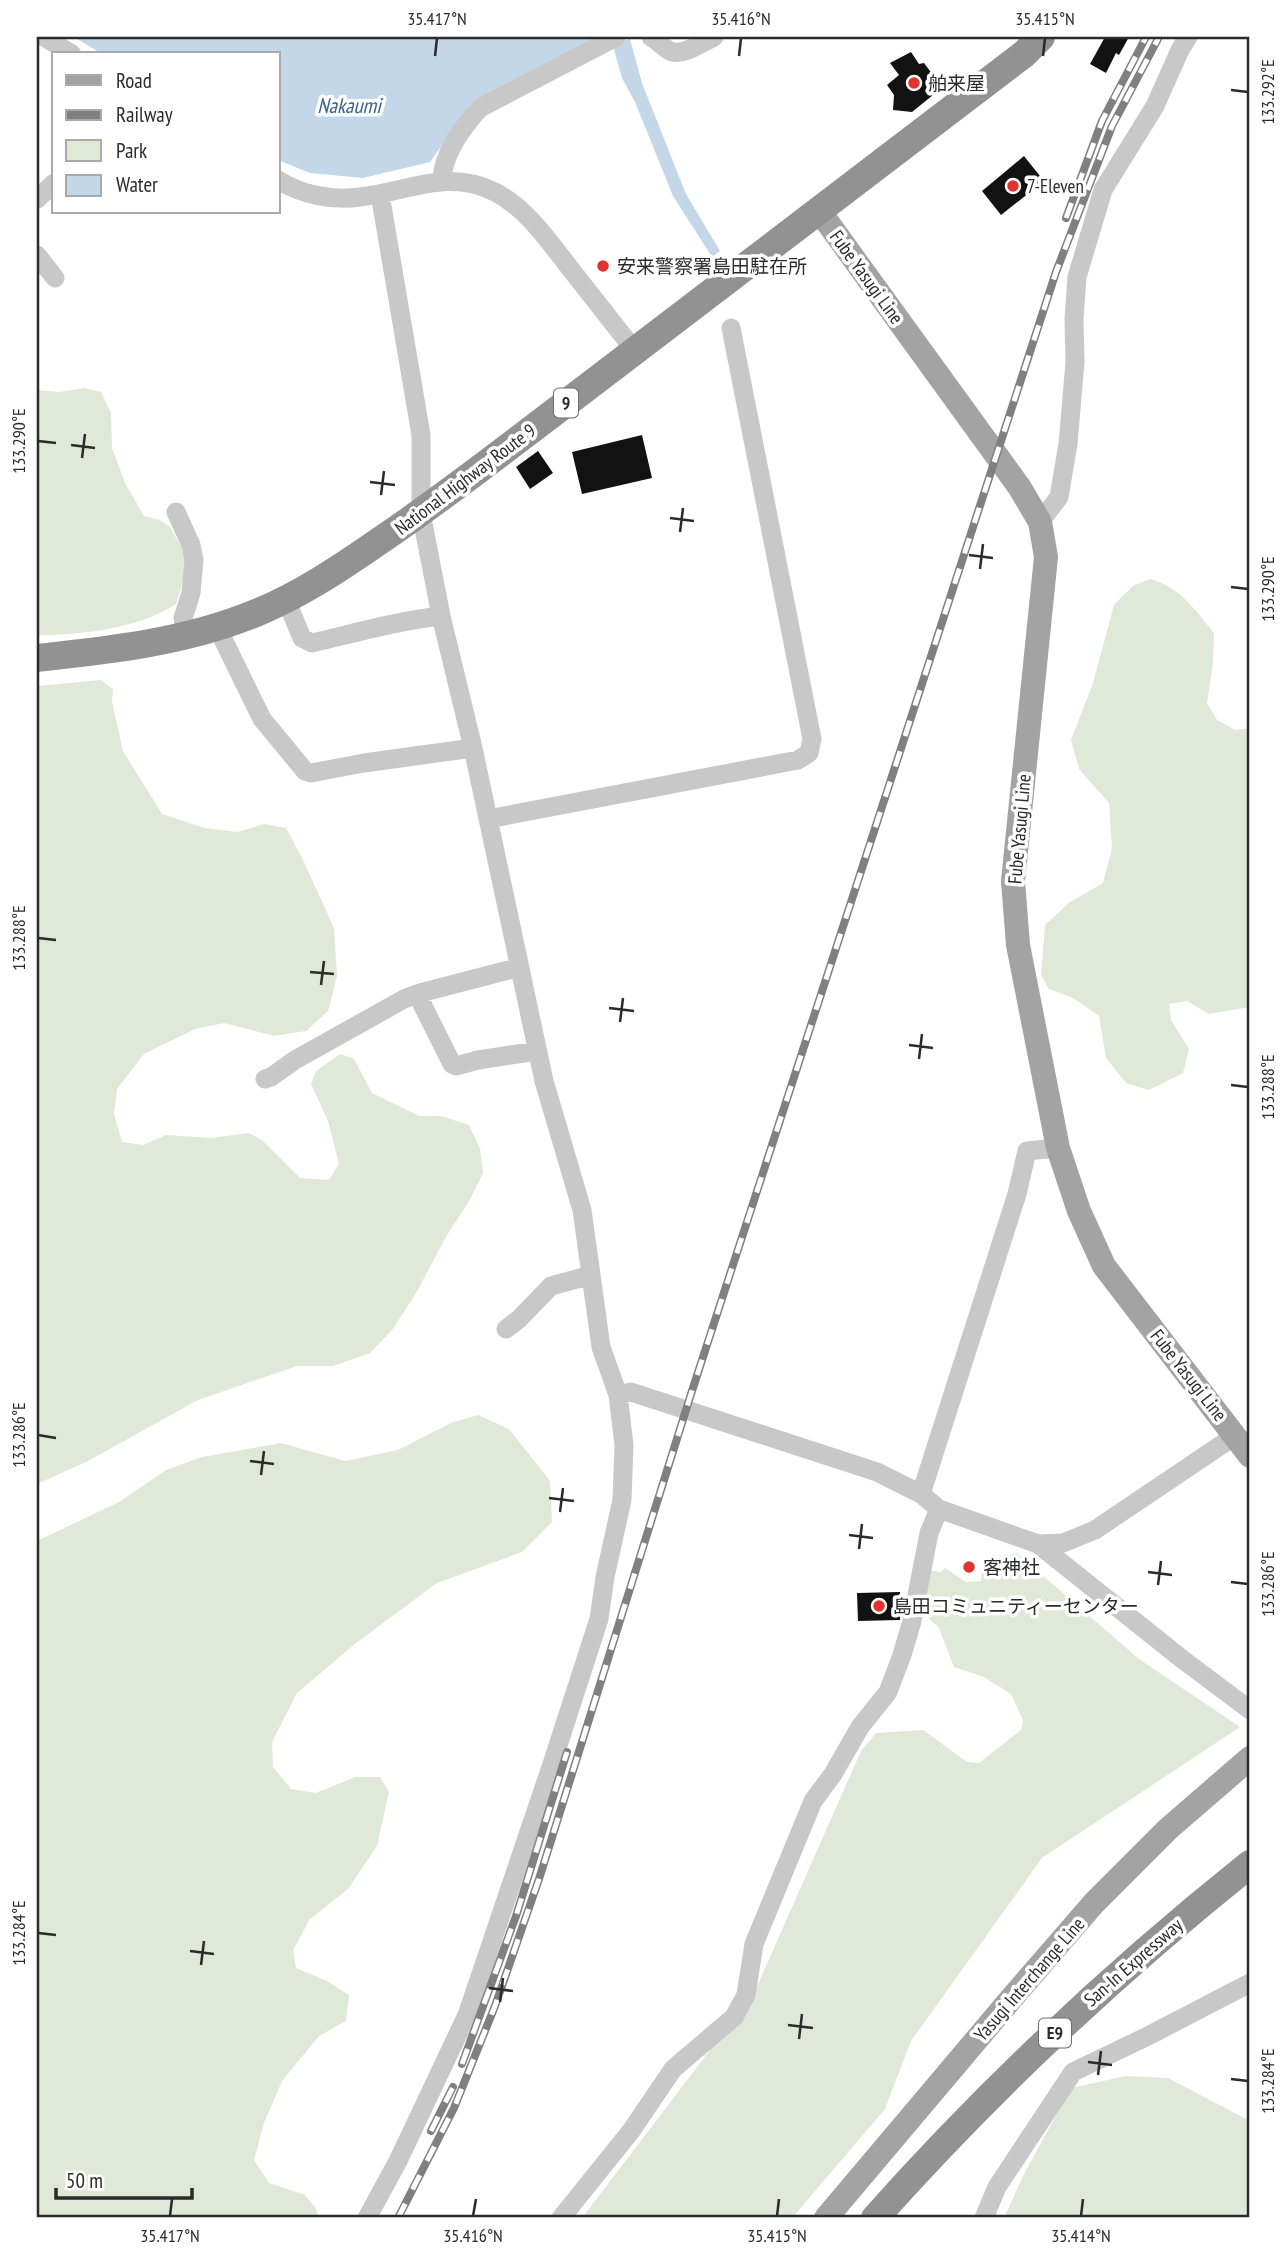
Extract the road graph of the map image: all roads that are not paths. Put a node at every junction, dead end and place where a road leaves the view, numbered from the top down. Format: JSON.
{"nodes":[{"id":1,"x":44,"y":37,"type":"edge"},
{"id":2,"x":616,"y":37,"type":"edge"},
{"id":3,"x":652,"y":37,"type":"edge"},
{"id":4,"x":714,"y":37,"type":"edge"},
{"id":5,"x":1041,"y":37,"type":"edge"},
{"id":6,"x":1188,"y":37,"type":"edge"},
{"id":7,"x":69,"y":52,"type":"edge"},
{"id":8,"x":442,"y":180,"type":"junction"},
{"id":9,"x":280,"y":181,"type":"edge"},
{"id":10,"x":52,"y":185,"type":"edge"},
{"id":11,"x":380,"y":194,"type":"junction"},
{"id":12,"x":37,"y":199,"type":"edge"},
{"id":13,"x":820,"y":212,"type":"junction"},
{"id":14,"x":37,"y":256,"type":"edge"},
{"id":15,"x":55,"y":278,"type":"dead end"},
{"id":16,"x":731,"y":328,"type":"dead end"},
{"id":17,"x":635,"y":351,"type":"junction"},
{"id":18,"x":176,"y":512,"type":"dead end"},
{"id":19,"x":421,"y":513,"type":"junction"},
{"id":20,"x":1040,"y":523,"type":"junction"},
{"id":21,"x":286,"y":600,"type":"junction"},
{"id":22,"x":441,"y":616,"type":"junction"},
{"id":23,"x":217,"y":627,"type":"junction"},
{"id":24,"x":186,"y":636,"type":"junction"},
{"id":25,"x":37,"y":658,"type":"edge"},
{"id":26,"x":473,"y":748,"type":"junction"},
{"id":27,"x":488,"y":819,"type":"junction"},
{"id":28,"x":520,"y":967,"type":"junction"},
{"id":29,"x":416,"y":995,"type":"junction"},
{"id":30,"x":531,"y":1052,"type":"dead end"},
{"id":31,"x":265,"y":1079,"type":"dead end"},
{"id":32,"x":1058,"y":1148,"type":"junction"},
{"id":33,"x":591,"y":1275,"type":"junction"},
{"id":34,"x":506,"y":1329,"type":"dead end"},
{"id":35,"x":618,"y":1395,"type":"junction"},
{"id":36,"x":1236,"y":1435,"type":"junction"},
{"id":37,"x":1250,"y":1455,"type":"edge"},
{"id":38,"x":921,"y":1494,"type":"junction"},
{"id":39,"x":939,"y":1509,"type":"junction"},
{"id":40,"x":1038,"y":1544,"type":"junction"},
{"id":41,"x":1250,"y":1710,"type":"edge"},
{"id":42,"x":1250,"y":1758,"type":"edge"},
{"id":43,"x":1250,"y":1864,"type":"edge"},
{"id":44,"x":1250,"y":1983,"type":"edge"},
{"id":45,"x":367,"y":2218,"type":"edge"},
{"id":46,"x":561,"y":2218,"type":"edge"},
{"id":47,"x":827,"y":2218,"type":"edge"},
{"id":48,"x":876,"y":2218,"type":"edge"},
{"id":49,"x":984,"y":2218,"type":"edge"}],
"edges":[{"from":1,"to":7,"type":"street"},
{"from":2,"to":8,"type":"street"},
{"from":3,"to":4,"type":"street"},
{"from":5,"to":13,"type":"highway","name":"National Highway Route 9","number":"9"},
{"from":6,"to":20,"type":"street"},
{"from":8,"to":11,"type":"street"},
{"from":8,"to":17,"type":"street"},
{"from":9,"to":11,"type":"street"},
{"from":10,"to":12,"type":"street"},
{"from":11,"to":19,"type":"street"},
{"from":13,"to":17,"type":"highway","name":"National Highway Route 9","number":"9"},
{"from":13,"to":20,"type":"main road","name":"Fube Yasugi Line"},
{"from":14,"to":15,"type":"street"},
{"from":16,"to":27,"type":"street"},
{"from":17,"to":19,"type":"highway","name":"National Highway Route 9","number":"9"},
{"from":18,"to":24,"type":"street"},
{"from":19,"to":21,"type":"highway","name":"National Highway Route 9","number":"9"},
{"from":19,"to":22,"type":"street"},
{"from":20,"to":32,"type":"main road","name":"Fube Yasugi Line"},
{"from":21,"to":22,"type":"street"},
{"from":21,"to":23,"type":"highway","name":"National Highway Route 9","number":"9"},
{"from":22,"to":26,"type":"street"},
{"from":23,"to":24,"type":"highway","name":"National Highway Route 9","number":"9"},
{"from":23,"to":26,"type":"street"},
{"from":24,"to":25,"type":"highway","name":"National Highway Route 9","number":"9"},
{"from":26,"to":27,"type":"street"},
{"from":27,"to":28,"type":"street"},
{"from":28,"to":29,"type":"street"},
{"from":28,"to":33,"type":"street"},
{"from":29,"to":30,"type":"street"},
{"from":29,"to":31,"type":"street"},
{"from":32,"to":36,"type":"main road","name":"Fube Yasugi Line"},
{"from":32,"to":38,"type":"street"},
{"from":33,"to":34,"type":"street"},
{"from":33,"to":35,"type":"street"},
{"from":35,"to":38,"type":"street"},
{"from":35,"to":45,"type":"street"},
{"from":36,"to":37,"type":"main road","name":"Fube Yasugi Line"},
{"from":36,"to":40,"type":"street"},
{"from":38,"to":39,"type":"street"},
{"from":39,"to":40,"type":"street"},
{"from":39,"to":46,"type":"street"},
{"from":40,"to":41,"type":"street"},
{"from":42,"to":47,"type":"main road","name":"Yasugi Interchange Line"},
{"from":43,"to":48,"type":"highway","name":"San-In Expressway","number":"E9"},
{"from":44,"to":49,"type":"street"}]}
